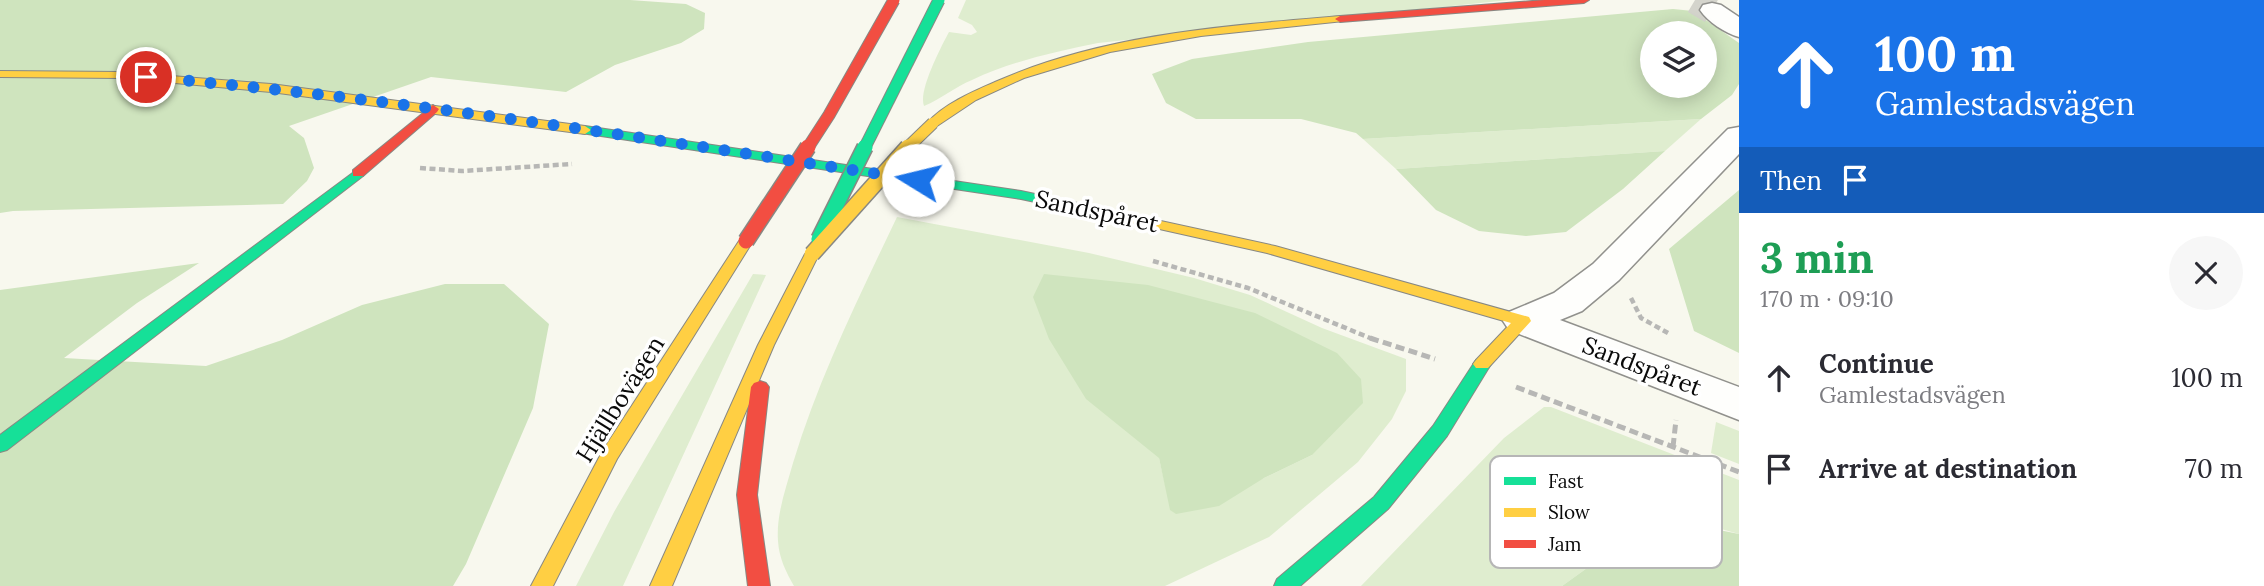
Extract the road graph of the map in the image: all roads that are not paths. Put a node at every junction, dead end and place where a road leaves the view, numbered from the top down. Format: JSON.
{"nodes":[{"id":1,"x":894,"y":0,"type":"edge"},
{"id":2,"x":939,"y":0,"type":"edge"},
{"id":3,"x":1584,"y":0,"type":"edge"},
{"id":4,"x":1712,"y":10,"type":"tunnel mouth"},
{"id":5,"x":1739,"y":29,"type":"edge"},
{"id":6,"x":0,"y":74,"type":"edge"},
{"id":7,"x":433,"y":109,"type":"junction"},
{"id":8,"x":1739,"y":136,"type":"edge"},
{"id":9,"x":812,"y":254,"type":"junction"},
{"id":10,"x":1523,"y":321,"type":"junction"},
{"id":11,"x":765,"y":345,"type":"junction"},
{"id":12,"x":1739,"y":404,"type":"edge"},
{"id":13,"x":0,"y":445,"type":"edge"},
{"id":14,"x":610,"y":455,"type":"junction"},
{"id":15,"x":546,"y":542,"type":"dead end"},
{"id":16,"x":542,"y":586,"type":"edge"},
{"id":17,"x":661,"y":586,"type":"edge"},
{"id":18,"x":759,"y":586,"type":"edge"},
{"id":19,"x":1285,"y":586,"type":"edge"}],
"edges":[{"from":1,"to":14,"type":"main road","name":"Hjällbovägen","bridge":true},
{"from":2,"to":9,"type":"main road","bridge":true},
{"from":3,"to":9,"type":"main road","bridge":true},
{"from":4,"to":5,"type":"street"},
{"from":6,"to":7,"type":"main road","name":"Sandspåret"},
{"from":7,"to":10,"type":"main road","name":"Sandspåret"},
{"from":7,"to":13,"type":"main road"},
{"from":8,"to":10,"type":"street"},
{"from":9,"to":11,"type":"main road"},
{"from":10,"to":12,"type":"street","name":"Sandspåret"},
{"from":10,"to":19,"type":"main road"},
{"from":11,"to":17,"type":"main road"},
{"from":11,"to":18,"type":"main road"},
{"from":14,"to":15,"type":"main road"},
{"from":14,"to":16,"type":"main road","name":"Hjällbovägen"}]}
